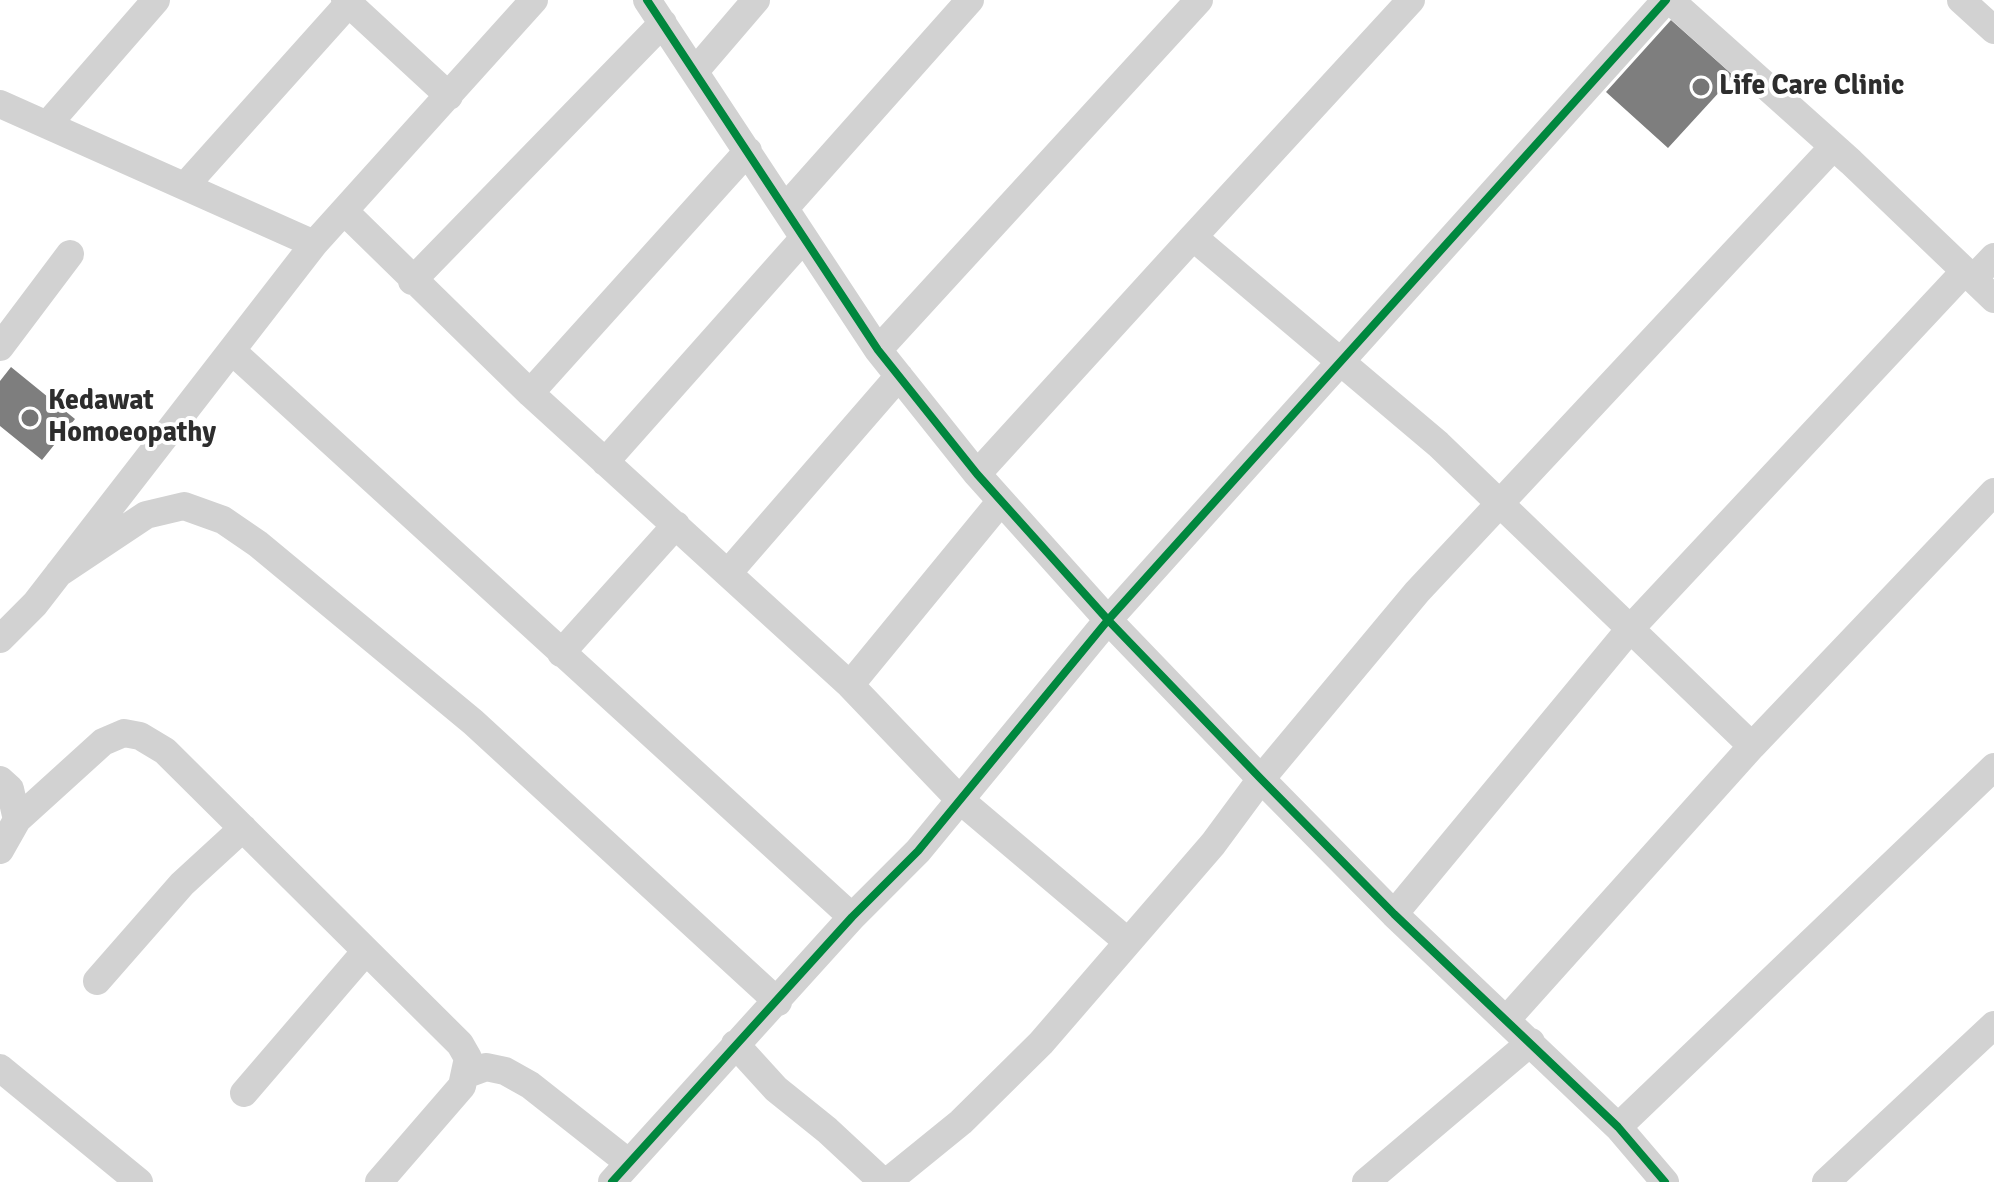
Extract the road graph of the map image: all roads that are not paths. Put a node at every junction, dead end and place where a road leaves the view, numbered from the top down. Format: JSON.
{"nodes":[{"id":1,"x":156,"y":0,"type":"edge"},
{"id":2,"x":534,"y":0,"type":"edge"},
{"id":3,"x":756,"y":0,"type":"edge"},
{"id":4,"x":970,"y":0,"type":"edge"},
{"id":5,"x":1199,"y":0,"type":"edge"},
{"id":6,"x":1411,"y":0,"type":"edge"},
{"id":7,"x":1668,"y":0,"type":"edge"},
{"id":8,"x":1961,"y":0,"type":"edge"},
{"id":9,"x":347,"y":2,"type":"edge"},
{"id":10,"x":655,"y":11,"type":"edge"},
{"id":11,"x":1994,"y":30,"type":"edge"},
{"id":12,"x":696,"y":70,"type":"junction"},
{"id":13,"x":449,"y":96,"type":"junction"},
{"id":14,"x":0,"y":104,"type":"edge"},
{"id":15,"x":48,"y":124,"type":"junction"},
{"id":16,"x":1833,"y":147,"type":"junction"},
{"id":17,"x":748,"y":151,"type":"junction"},
{"id":18,"x":185,"y":186,"type":"junction"},
{"id":19,"x":785,"y":208,"type":"junction"},
{"id":20,"x":344,"y":211,"type":"junction"},
{"id":21,"x":1193,"y":237,"type":"junction"},
{"id":22,"x":804,"y":238,"type":"junction"},
{"id":23,"x":314,"y":244,"type":"junction"},
{"id":24,"x":70,"y":254,"type":"dead end"},
{"id":25,"x":1994,"y":257,"type":"edge"},
{"id":26,"x":1969,"y":275,"type":"junction"},
{"id":27,"x":412,"y":281,"type":"junction"},
{"id":28,"x":1994,"y":299,"type":"edge"},
{"id":29,"x":0,"y":347,"type":"edge"},
{"id":30,"x":878,"y":350,"type":"junction"},
{"id":31,"x":232,"y":351,"type":"junction"},
{"id":32,"x":1343,"y":361,"type":"junction"},
{"id":33,"x":899,"y":376,"type":"junction"},
{"id":34,"x":530,"y":393,"type":"junction"},
{"id":35,"x":605,"y":462,"type":"junction"},
{"id":36,"x":977,"y":474,"type":"junction"},
{"id":37,"x":1994,"y":492,"type":"edge"},
{"id":38,"x":1001,"y":501,"type":"junction"},
{"id":39,"x":1501,"y":502,"type":"junction"},
{"id":40,"x":676,"y":525,"type":"junction"},
{"id":41,"x":59,"y":573,"type":"junction"},
{"id":42,"x":728,"y":573,"type":"junction"},
{"id":43,"x":1108,"y":620,"type":"junction"},
{"id":44,"x":1630,"y":629,"type":"junction"},
{"id":45,"x":0,"y":639,"type":"edge"},
{"id":46,"x":561,"y":653,"type":"junction"},
{"id":47,"x":850,"y":685,"type":"junction"},
{"id":48,"x":1752,"y":746,"type":"junction"},
{"id":49,"x":1994,"y":767,"type":"edge"},
{"id":50,"x":1261,"y":779,"type":"junction"},
{"id":51,"x":0,"y":780,"type":"edge"},
{"id":52,"x":960,"y":800,"type":"junction"},
{"id":53,"x":17,"y":820,"type":"junction"},
{"id":54,"x":243,"y":828,"type":"junction"},
{"id":55,"x":0,"y":850,"type":"edge"},
{"id":56,"x":1394,"y":914,"type":"junction"},
{"id":57,"x":852,"y":917,"type":"junction"},
{"id":58,"x":1128,"y":942,"type":"junction"},
{"id":59,"x":366,"y":951,"type":"junction"},
{"id":60,"x":97,"y":981,"type":"dead end"},
{"id":61,"x":778,"y":1002,"type":"junction"},
{"id":62,"x":1507,"y":1019,"type":"junction"},
{"id":63,"x":1994,"y":1025,"type":"edge"},
{"id":64,"x":1531,"y":1042,"type":"junction"},
{"id":65,"x":735,"y":1044,"type":"junction"},
{"id":66,"x":0,"y":1068,"type":"edge"},
{"id":67,"x":467,"y":1074,"type":"junction"},
{"id":68,"x":244,"y":1093,"type":"dead end"},
{"id":69,"x":1618,"y":1127,"type":"junction"},
{"id":70,"x":621,"y":1172,"type":"edge"},
{"id":71,"x":139,"y":1182,"type":"edge"},
{"id":72,"x":379,"y":1182,"type":"edge"},
{"id":73,"x":885,"y":1182,"type":"edge"},
{"id":74,"x":1366,"y":1182,"type":"edge"},
{"id":75,"x":1665,"y":1182,"type":"edge"},
{"id":76,"x":1826,"y":1182,"type":"edge"}],
"edges":[{"from":1,"to":15,"type":"street"},
{"from":2,"to":13,"type":"street"},
{"from":3,"to":12,"type":"street"},
{"from":4,"to":19,"type":"street"},
{"from":5,"to":30,"type":"street"},
{"from":6,"to":21,"type":"street"},
{"from":7,"to":16,"type":"street"},
{"from":7,"to":32,"type":"street"},
{"from":8,"to":11,"type":"street"},
{"from":9,"to":13,"type":"street"},
{"from":9,"to":18,"type":"street"},
{"from":10,"to":12,"type":"street"},
{"from":10,"to":27,"type":"street"},
{"from":12,"to":17,"type":"street"},
{"from":13,"to":20,"type":"street"},
{"from":14,"to":15,"type":"street"},
{"from":15,"to":18,"type":"street"},
{"from":16,"to":26,"type":"street"},
{"from":16,"to":39,"type":"street"},
{"from":17,"to":19,"type":"street"},
{"from":17,"to":34,"type":"street"},
{"from":18,"to":23,"type":"street"},
{"from":19,"to":22,"type":"street"},
{"from":20,"to":23,"type":"street"},
{"from":20,"to":27,"type":"street"},
{"from":21,"to":32,"type":"street"},
{"from":21,"to":36,"type":"street"},
{"from":22,"to":30,"type":"street"},
{"from":22,"to":35,"type":"street"},
{"from":23,"to":31,"type":"street"},
{"from":24,"to":29,"type":"street"},
{"from":25,"to":26,"type":"street"},
{"from":26,"to":28,"type":"street"},
{"from":26,"to":44,"type":"street"},
{"from":27,"to":34,"type":"street"},
{"from":30,"to":33,"type":"street"},
{"from":31,"to":41,"type":"street"},
{"from":31,"to":46,"type":"street"},
{"from":32,"to":39,"type":"street"},
{"from":32,"to":43,"type":"street"},
{"from":33,"to":36,"type":"street"},
{"from":33,"to":42,"type":"street"},
{"from":34,"to":35,"type":"street"},
{"from":35,"to":40,"type":"street"},
{"from":36,"to":38,"type":"street"},
{"from":37,"to":48,"type":"street"},
{"from":38,"to":43,"type":"street"},
{"from":38,"to":47,"type":"street"},
{"from":39,"to":44,"type":"street"},
{"from":39,"to":50,"type":"street"},
{"from":40,"to":42,"type":"street"},
{"from":40,"to":46,"type":"street"},
{"from":41,"to":45,"type":"street"},
{"from":41,"to":61,"type":"street"},
{"from":42,"to":47,"type":"street"},
{"from":43,"to":50,"type":"street"},
{"from":43,"to":52,"type":"street"},
{"from":44,"to":48,"type":"street"},
{"from":44,"to":56,"type":"street"},
{"from":46,"to":57,"type":"street"},
{"from":47,"to":52,"type":"street"},
{"from":48,"to":62,"type":"street"},
{"from":49,"to":69,"type":"street"},
{"from":50,"to":56,"type":"street"},
{"from":50,"to":58,"type":"street"},
{"from":51,"to":53,"type":"street"},
{"from":52,"to":57,"type":"street"},
{"from":52,"to":58,"type":"street"},
{"from":53,"to":54,"type":"street"},
{"from":53,"to":55,"type":"street"},
{"from":54,"to":59,"type":"street"},
{"from":54,"to":60,"type":"street"},
{"from":56,"to":62,"type":"street"},
{"from":57,"to":61,"type":"street"},
{"from":58,"to":73,"type":"street"},
{"from":59,"to":67,"type":"street"},
{"from":59,"to":68,"type":"street"},
{"from":61,"to":65,"type":"street"},
{"from":62,"to":64,"type":"street"},
{"from":63,"to":76,"type":"street"},
{"from":64,"to":69,"type":"street"},
{"from":64,"to":74,"type":"street"},
{"from":65,"to":70,"type":"street"},
{"from":65,"to":73,"type":"street"},
{"from":66,"to":71,"type":"street"},
{"from":67,"to":70,"type":"street"},
{"from":67,"to":72,"type":"street"},
{"from":69,"to":75,"type":"street"}]}
